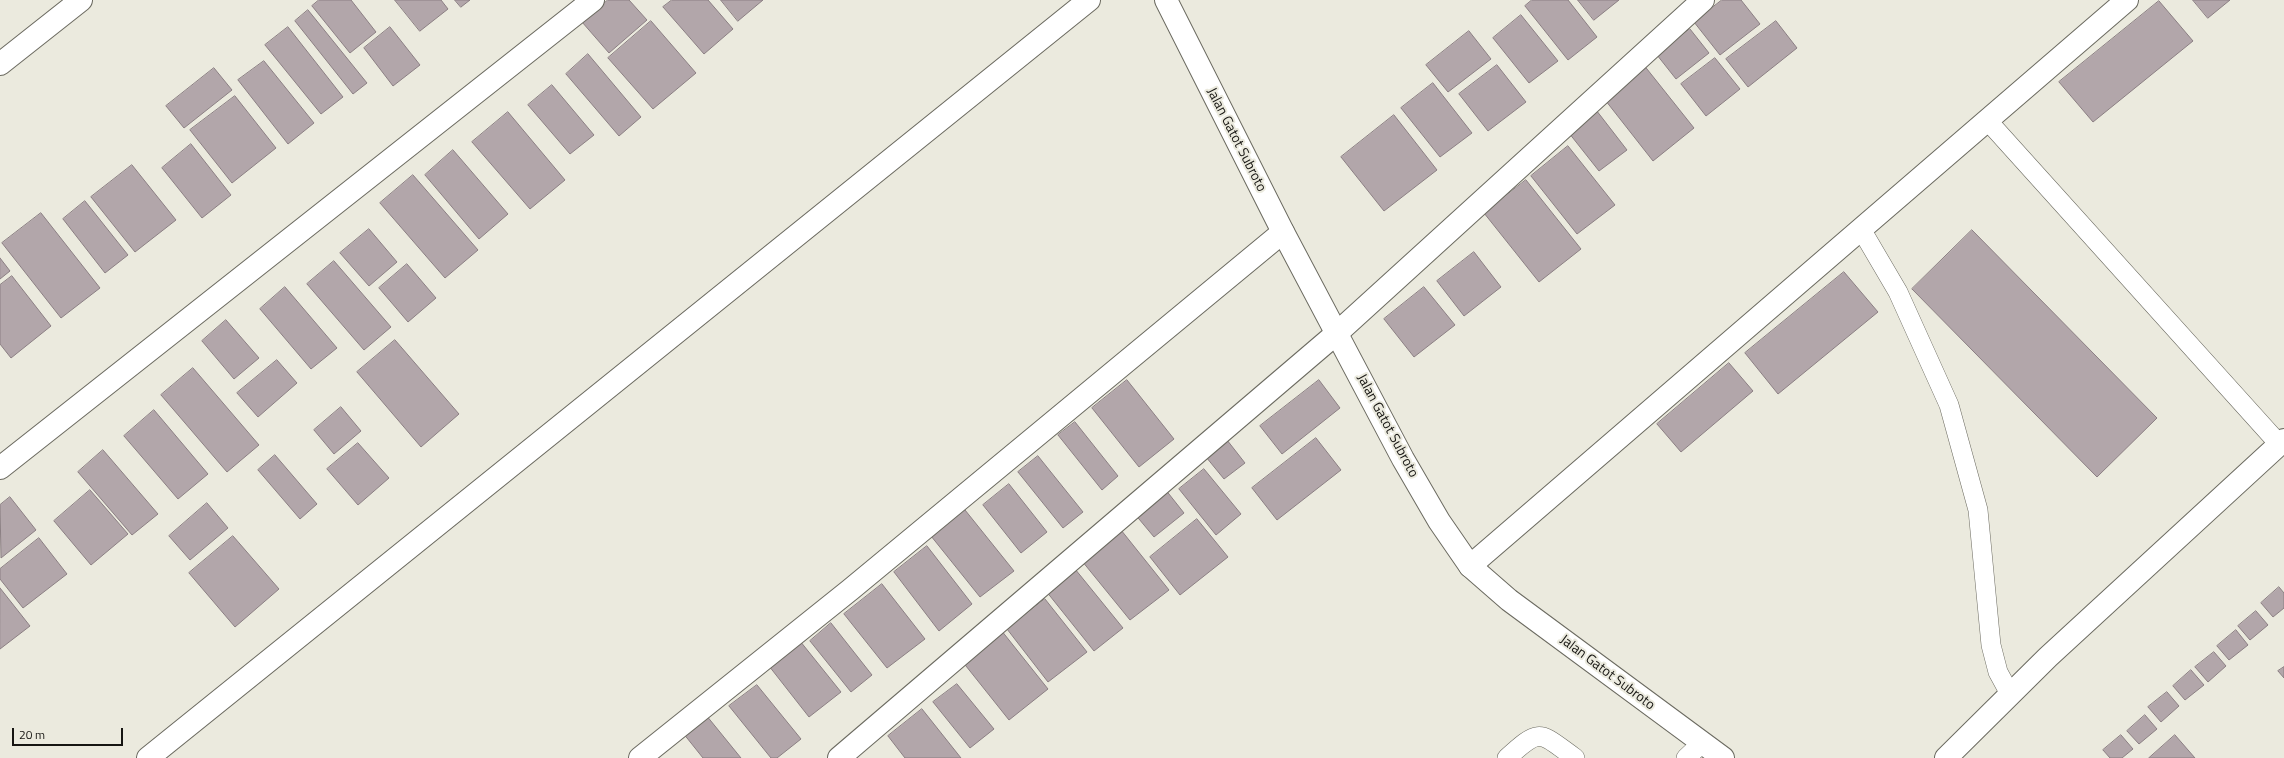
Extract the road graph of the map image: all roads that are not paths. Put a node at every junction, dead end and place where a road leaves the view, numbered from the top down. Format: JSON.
{"nodes":[{"id":1,"x":81,"y":0,"type":"edge"},
{"id":2,"x":592,"y":0,"type":"edge"},
{"id":3,"x":1089,"y":0,"type":"edge"},
{"id":4,"x":1166,"y":0,"type":"edge"},
{"id":5,"x":1703,"y":0,"type":"edge"},
{"id":6,"x":2127,"y":0,"type":"edge"},
{"id":7,"x":0,"y":64,"type":"edge"},
{"id":8,"x":1988,"y":120,"type":"junction"},
{"id":9,"x":1861,"y":229,"type":"junction"},
{"id":10,"x":1283,"y":232,"type":"junction"},
{"id":11,"x":1337,"y":333,"type":"junction"},
{"id":12,"x":2282,"y":442,"type":"edge"},
{"id":13,"x":0,"y":468,"type":"edge"},
{"id":14,"x":1470,"y":566,"type":"junction"},
{"id":15,"x":2010,"y":694,"type":"junction"},
{"id":16,"x":1702,"y":743,"type":"junction"},
{"id":17,"x":148,"y":758,"type":"edge"},
{"id":18,"x":640,"y":758,"type":"edge"},
{"id":19,"x":839,"y":758,"type":"edge"},
{"id":20,"x":1507,"y":758,"type":"edge"},
{"id":21,"x":1575,"y":758,"type":"edge"},
{"id":22,"x":1686,"y":758,"type":"edge"},
{"id":23,"x":1723,"y":758,"type":"edge"},
{"id":24,"x":1946,"y":758,"type":"edge"}],
"edges":[{"from":1,"to":7,"type":"street"},
{"from":2,"to":13,"type":"street"},
{"from":3,"to":17,"type":"street"},
{"from":4,"to":10,"type":"street","name":"Jalan Gatot Subroto"},
{"from":5,"to":11,"type":"street"},
{"from":6,"to":8,"type":"street"},
{"from":8,"to":9,"type":"street"},
{"from":8,"to":12,"type":"lane"},
{"from":9,"to":14,"type":"street"},
{"from":9,"to":15,"type":"lane"},
{"from":10,"to":11,"type":"street","name":"Jalan Gatot Subroto"},
{"from":10,"to":18,"type":"street"},
{"from":11,"to":14,"type":"street","name":"Jalan Gatot Subroto"},
{"from":11,"to":19,"type":"street"},
{"from":12,"to":15,"type":"street"},
{"from":14,"to":16,"type":"street","name":"Jalan Gatot Subroto"},
{"from":15,"to":24,"type":"street"},
{"from":16,"to":22,"type":"lane"},
{"from":16,"to":23,"type":"street","name":"Jalan Gatot Subroto"},
{"from":20,"to":21,"type":"lane"}]}
